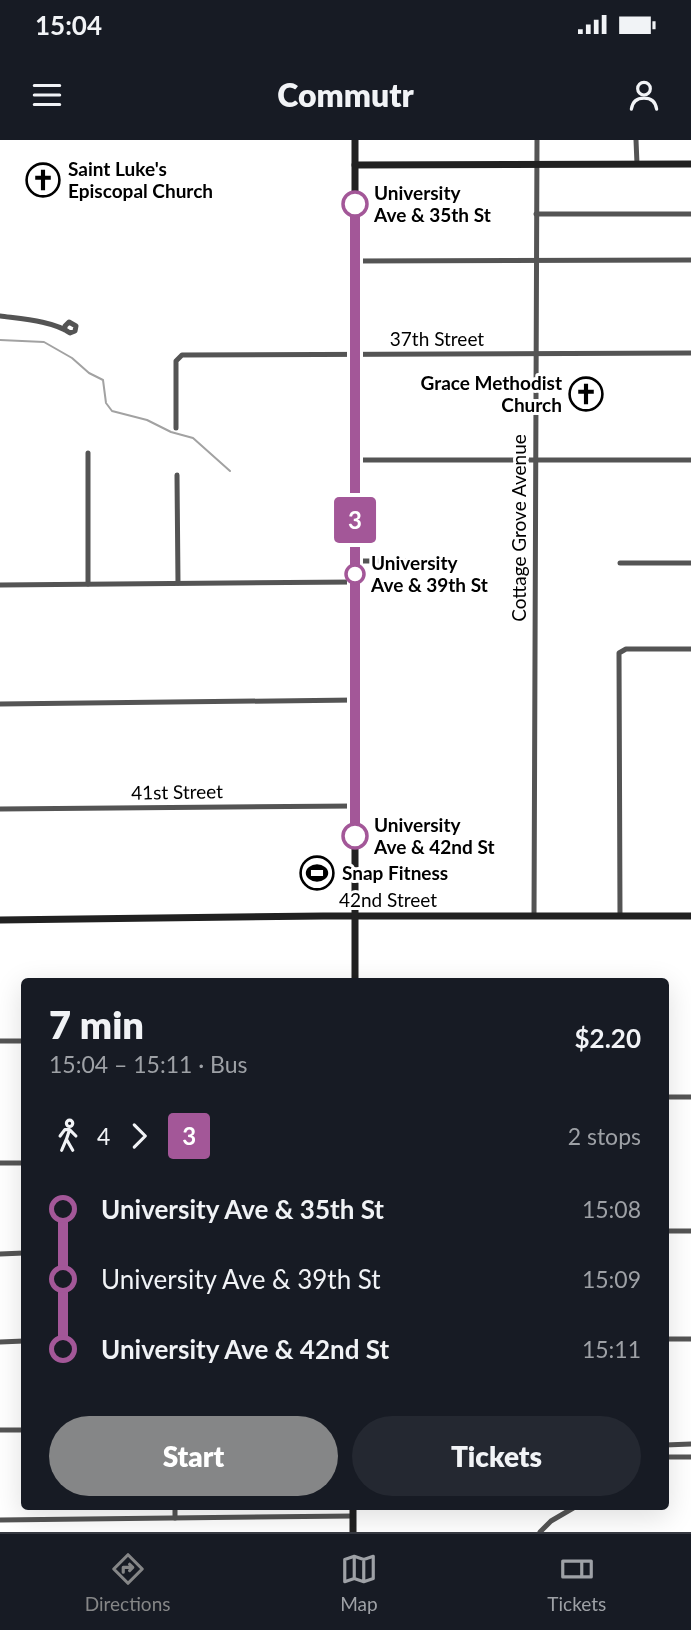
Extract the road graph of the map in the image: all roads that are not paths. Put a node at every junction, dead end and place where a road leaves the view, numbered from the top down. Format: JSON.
{"nodes":[{"id":1,"x":355,"y":140,"type":"edge"},
{"id":2,"x":537,"y":140,"type":"edge"},
{"id":3,"x":636,"y":140,"type":"edge"},
{"id":4,"x":537,"y":164,"type":"junction"},
{"id":5,"x":636,"y":164,"type":"junction"},
{"id":6,"x":691,"y":164,"type":"edge"},
{"id":7,"x":355,"y":165,"type":"junction"},
{"id":8,"x":536,"y":214,"type":"junction"},
{"id":9,"x":691,"y":214,"type":"edge"},
{"id":10,"x":536,"y":260,"type":"junction"},
{"id":11,"x":691,"y":260,"type":"edge"},
{"id":12,"x":355,"y":261,"type":"junction"},
{"id":13,"x":0,"y":316,"type":"edge"},
{"id":14,"x":65,"y":330,"type":"dead end"},
{"id":15,"x":536,"y":354,"type":"junction"},
{"id":16,"x":691,"y":354,"type":"edge"},
{"id":17,"x":355,"y":355,"type":"junction"},
{"id":18,"x":176,"y":428,"type":"dead end"},
{"id":19,"x":88,"y":453,"type":"dead end"},
{"id":20,"x":355,"y":460,"type":"junction"},
{"id":21,"x":535,"y":460,"type":"junction"},
{"id":22,"x":691,"y":460,"type":"edge"},
{"id":23,"x":177,"y":475,"type":"dead end"},
{"id":24,"x":355,"y":561,"type":"junction"},
{"id":25,"x":445,"y":561,"type":"dead end"},
{"id":26,"x":620,"y":563,"type":"dead end"},
{"id":27,"x":691,"y":563,"type":"edge"},
{"id":28,"x":355,"y":582,"type":"junction"},
{"id":29,"x":178,"y":583,"type":"junction"},
{"id":30,"x":88,"y":584,"type":"junction"},
{"id":31,"x":0,"y":585,"type":"edge"},
{"id":32,"x":691,"y":649,"type":"edge"},
{"id":33,"x":355,"y":700,"type":"junction"},
{"id":34,"x":0,"y":704,"type":"edge"},
{"id":35,"x":355,"y":806,"type":"junction"},
{"id":36,"x":0,"y":809,"type":"edge"},
{"id":37,"x":355,"y":916,"type":"junction"},
{"id":38,"x":534,"y":916,"type":"junction"},
{"id":39,"x":620,"y":916,"type":"junction"},
{"id":40,"x":691,"y":916,"type":"edge"},
{"id":41,"x":0,"y":920,"type":"edge"},
{"id":42,"x":355,"y":978,"type":"edge"},
{"id":43,"x":0,"y":1041,"type":"edge"},
{"id":44,"x":21,"y":1041,"type":"edge"},
{"id":45,"x":669,"y":1097,"type":"edge"},
{"id":46,"x":691,"y":1097,"type":"edge"},
{"id":47,"x":0,"y":1163,"type":"edge"},
{"id":48,"x":21,"y":1163,"type":"edge"},
{"id":49,"x":669,"y":1231,"type":"edge"},
{"id":50,"x":691,"y":1231,"type":"edge"},
{"id":51,"x":0,"y":1254,"type":"edge"},
{"id":52,"x":21,"y":1254,"type":"edge"},
{"id":53,"x":669,"y":1339,"type":"edge"},
{"id":54,"x":691,"y":1339,"type":"edge"},
{"id":55,"x":21,"y":1341,"type":"edge"},
{"id":56,"x":0,"y":1342,"type":"edge"},
{"id":57,"x":0,"y":1430,"type":"edge"},
{"id":58,"x":21,"y":1430,"type":"edge"},
{"id":59,"x":669,"y":1444,"type":"edge"},
{"id":60,"x":691,"y":1444,"type":"edge"},
{"id":61,"x":669,"y":1457,"type":"edge"},
{"id":62,"x":691,"y":1457,"type":"edge"},
{"id":63,"x":175,"y":1510,"type":"edge"},
{"id":64,"x":353,"y":1510,"type":"edge"},
{"id":65,"x":570,"y":1510,"type":"edge"},
{"id":66,"x":353,"y":1516,"type":"junction"},
{"id":67,"x":175,"y":1518,"type":"junction"},
{"id":68,"x":0,"y":1520,"type":"edge"},
{"id":69,"x":353,"y":1532,"type":"edge"},
{"id":70,"x":540,"y":1532,"type":"edge"}],
"edges":[{"from":1,"to":7,"type":"street"},
{"from":2,"to":4,"type":"street","name":"Cottage Grove Avenue"},
{"from":3,"to":5,"type":"street"},
{"from":4,"to":5,"type":"street"},
{"from":4,"to":7,"type":"street"},
{"from":4,"to":8,"type":"street","name":"Cottage Grove Avenue"},
{"from":5,"to":6,"type":"street"},
{"from":7,"to":12,"type":"street"},
{"from":8,"to":9,"type":"street"},
{"from":8,"to":10,"type":"street","name":"Cottage Grove Avenue"},
{"from":10,"to":11,"type":"street"},
{"from":10,"to":12,"type":"street"},
{"from":10,"to":15,"type":"street","name":"Cottage Grove Avenue"},
{"from":12,"to":17,"type":"street"},
{"from":13,"to":14,"type":"street"},
{"from":15,"to":16,"type":"street","name":"37th Street"},
{"from":15,"to":17,"type":"street","name":"37th Street"},
{"from":15,"to":21,"type":"street","name":"Cottage Grove Avenue"},
{"from":17,"to":18,"type":"street","name":"37th Street"},
{"from":17,"to":20,"type":"street"},
{"from":19,"to":30,"type":"street"},
{"from":20,"to":21,"type":"street"},
{"from":20,"to":24,"type":"street"},
{"from":21,"to":22,"type":"street"},
{"from":21,"to":38,"type":"street","name":"Cottage Grove Avenue"},
{"from":23,"to":29,"type":"street"},
{"from":24,"to":25,"type":"street"},
{"from":24,"to":28,"type":"street"},
{"from":26,"to":27,"type":"street"},
{"from":28,"to":29,"type":"street"},
{"from":28,"to":33,"type":"street"},
{"from":29,"to":30,"type":"street"},
{"from":30,"to":31,"type":"street"},
{"from":32,"to":39,"type":"street"},
{"from":33,"to":34,"type":"street"},
{"from":33,"to":35,"type":"street"},
{"from":35,"to":36,"type":"street","name":"41st Street"},
{"from":35,"to":37,"type":"street"},
{"from":37,"to":38,"type":"street","name":"42nd Street"},
{"from":37,"to":41,"type":"street","name":"42nd Street"},
{"from":37,"to":42,"type":"street"},
{"from":38,"to":39,"type":"street","name":"42nd Street"},
{"from":39,"to":40,"type":"street","name":"42nd Street"},
{"from":43,"to":44,"type":"street"},
{"from":45,"to":46,"type":"street"},
{"from":47,"to":48,"type":"street"},
{"from":49,"to":50,"type":"street"},
{"from":51,"to":52,"type":"street"},
{"from":53,"to":54,"type":"street"},
{"from":55,"to":56,"type":"street"},
{"from":57,"to":58,"type":"street"},
{"from":59,"to":60,"type":"street"},
{"from":61,"to":62,"type":"street"},
{"from":63,"to":67,"type":"street"},
{"from":64,"to":66,"type":"street"},
{"from":65,"to":70,"type":"street"},
{"from":66,"to":67,"type":"street"},
{"from":66,"to":69,"type":"street"},
{"from":67,"to":68,"type":"street"}]}
